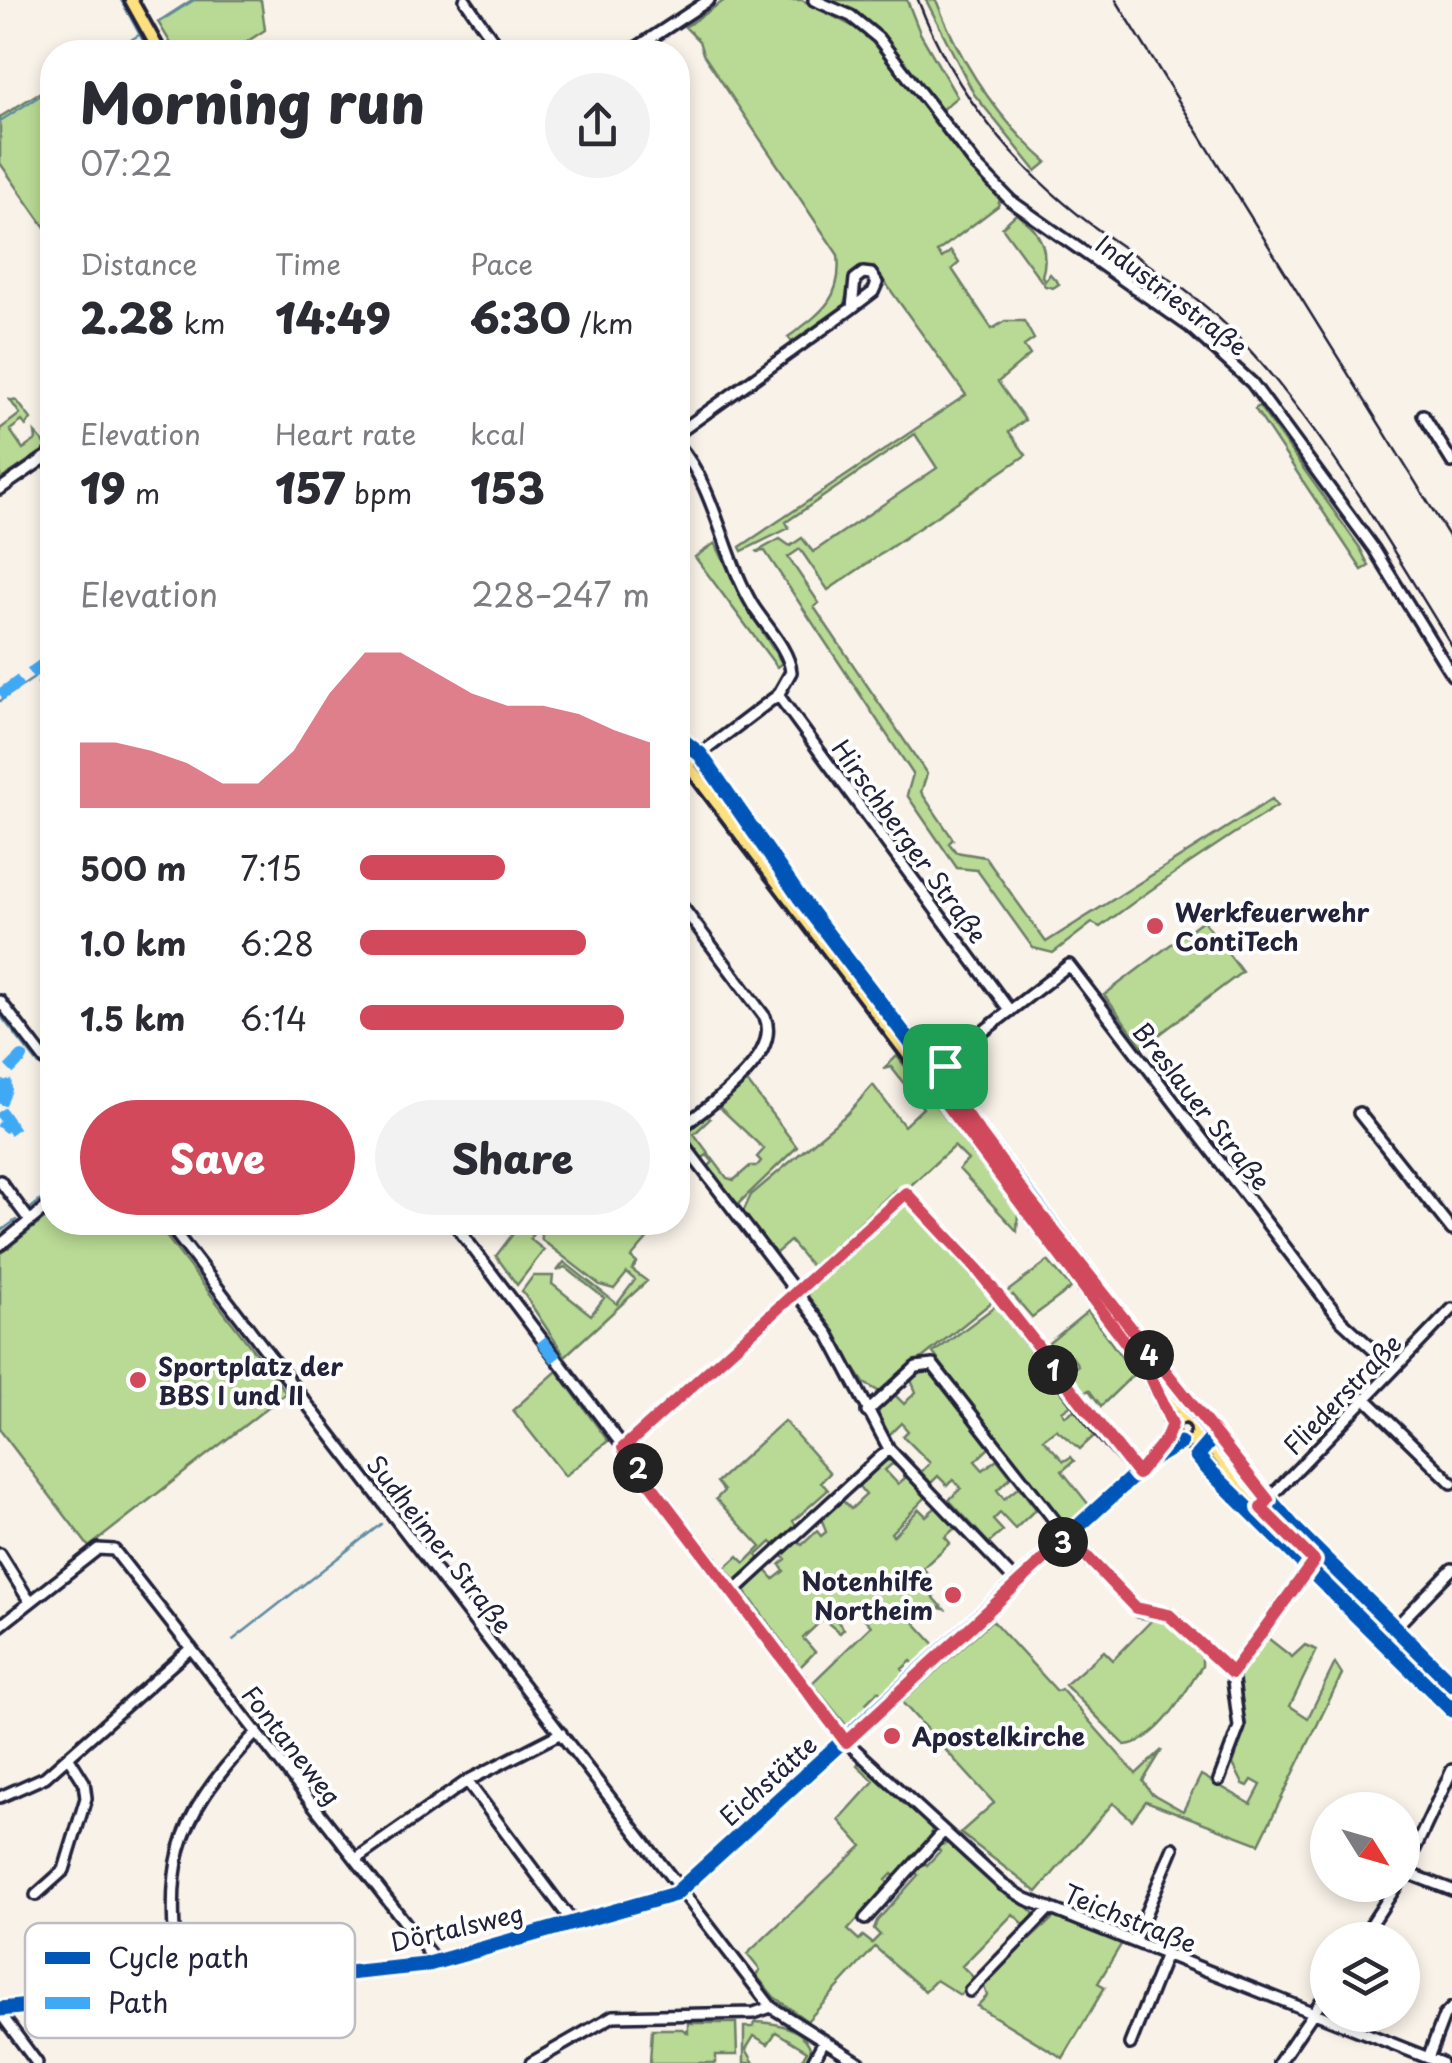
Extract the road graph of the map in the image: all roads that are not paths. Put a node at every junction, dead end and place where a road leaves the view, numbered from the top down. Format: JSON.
{"nodes":[{"id":1,"x":131,"y":0,"type":"edge"},
{"id":2,"x":465,"y":0,"type":"edge"},
{"id":3,"x":709,"y":0,"type":"edge"},
{"id":4,"x":814,"y":0,"type":"edge"},
{"id":5,"x":153,"y":40,"type":"edge"},
{"id":6,"x":493,"y":40,"type":"edge"},
{"id":7,"x":648,"y":40,"type":"edge"},
{"id":8,"x":852,"y":308,"type":"dead end"},
{"id":9,"x":1423,"y":415,"type":"dead end"},
{"id":10,"x":690,"y":424,"type":"edge"},
{"id":11,"x":40,"y":461,"type":"edge"},
{"id":12,"x":1452,"y":462,"type":"edge"},
{"id":13,"x":690,"y":464,"type":"edge"},
{"id":14,"x":0,"y":489,"type":"edge"},
{"id":15,"x":1452,"y":675,"type":"edge"},
{"id":16,"x":778,"y":695,"type":"junction"},
{"id":17,"x":690,"y":762,"type":"edge"},
{"id":18,"x":690,"y":778,"type":"edge"},
{"id":19,"x":690,"y":917,"type":"edge"},
{"id":20,"x":0,"y":1001,"type":"edge"},
{"id":21,"x":1010,"y":1011,"type":"junction"},
{"id":22,"x":962,"y":1048,"type":"junction"},
{"id":23,"x":40,"y":1053,"type":"edge"},
{"id":24,"x":922,"y":1072,"type":"junction"},
{"id":25,"x":930,"y":1083,"type":"junction"},
{"id":26,"x":1359,"y":1113,"type":"dead end"},
{"id":27,"x":690,"y":1123,"type":"edge"},
{"id":28,"x":690,"y":1150,"type":"edge"},
{"id":29,"x":0,"y":1181,"type":"edge"},
{"id":30,"x":40,"y":1213,"type":"edge"},
{"id":31,"x":30,"y":1221,"type":"junction"},
{"id":32,"x":1452,"y":1230,"type":"edge"},
{"id":33,"x":177,"y":1235,"type":"edge"},
{"id":34,"x":463,"y":1235,"type":"edge"},
{"id":35,"x":0,"y":1244,"type":"edge"},
{"id":36,"x":795,"y":1291,"type":"junction"},
{"id":37,"x":1452,"y":1310,"type":"edge"},
{"id":38,"x":1394,"y":1368,"type":"junction"},
{"id":39,"x":1150,"y":1375,"type":"junction"},
{"id":40,"x":1366,"y":1398,"type":"junction"},
{"id":41,"x":867,"y":1412,"type":"junction"},
{"id":42,"x":1189,"y":1418,"type":"junction"},
{"id":43,"x":1171,"y":1427,"type":"junction"},
{"id":44,"x":1197,"y":1431,"type":"junction"},
{"id":45,"x":1184,"y":1442,"type":"junction"},
{"id":46,"x":623,"y":1448,"type":"junction"},
{"id":47,"x":888,"y":1449,"type":"junction"},
{"id":48,"x":1151,"y":1460,"type":"junction"},
{"id":49,"x":1220,"y":1462,"type":"junction"},
{"id":50,"x":1138,"y":1474,"type":"junction"},
{"id":51,"x":1452,"y":1482,"type":"edge"},
{"id":52,"x":1261,"y":1508,"type":"junction"},
{"id":53,"x":1068,"y":1537,"type":"junction"},
{"id":54,"x":0,"y":1554,"type":"edge"},
{"id":55,"x":1314,"y":1561,"type":"junction"},
{"id":56,"x":1452,"y":1569,"type":"edge"},
{"id":57,"x":1018,"y":1584,"type":"junction"},
{"id":58,"x":732,"y":1592,"type":"junction"},
{"id":59,"x":30,"y":1602,"type":"junction"},
{"id":60,"x":0,"y":1626,"type":"edge"},
{"id":61,"x":1388,"y":1634,"type":"junction"},
{"id":62,"x":191,"y":1648,"type":"junction"},
{"id":63,"x":1232,"y":1673,"type":"junction"},
{"id":64,"x":1452,"y":1697,"type":"edge"},
{"id":65,"x":256,"y":1732,"type":"junction"},
{"id":66,"x":560,"y":1734,"type":"junction"},
{"id":67,"x":846,"y":1742,"type":"junction"},
{"id":68,"x":70,"y":1758,"type":"junction"},
{"id":69,"x":1452,"y":1770,"type":"edge"},
{"id":70,"x":1219,"y":1780,"type":"dead end"},
{"id":71,"x":467,"y":1781,"type":"junction"},
{"id":72,"x":0,"y":1797,"type":"edge"},
{"id":73,"x":944,"y":1831,"type":"junction"},
{"id":74,"x":1420,"y":1839,"type":"edge"},
{"id":75,"x":1172,"y":1848,"type":"dead end"},
{"id":76,"x":356,"y":1859,"type":"junction"},
{"id":77,"x":1420,"y":1879,"type":"edge"},
{"id":78,"x":682,"y":1890,"type":"junction"},
{"id":79,"x":1452,"y":1890,"type":"edge"},
{"id":80,"x":36,"y":1895,"type":"dead end"},
{"id":81,"x":1050,"y":1908,"type":"junction"},
{"id":82,"x":865,"y":1919,"type":"dead end"},
{"id":83,"x":175,"y":1923,"type":"edge"},
{"id":84,"x":574,"y":1924,"type":"junction"},
{"id":85,"x":1134,"y":1941,"type":"junction"},
{"id":86,"x":1166,"y":1954,"type":"junction"},
{"id":87,"x":436,"y":1962,"type":"junction"},
{"id":88,"x":355,"y":1971,"type":"edge"},
{"id":89,"x":970,"y":1990,"type":"dead end"},
{"id":90,"x":771,"y":2007,"type":"junction"},
{"id":91,"x":25,"y":2008,"type":"edge"},
{"id":92,"x":1452,"y":2008,"type":"edge"},
{"id":93,"x":0,"y":2011,"type":"edge"},
{"id":94,"x":1310,"y":2012,"type":"edge"},
{"id":95,"x":1310,"y":2017,"type":"edge"},
{"id":96,"x":1362,"y":2032,"type":"edge"},
{"id":97,"x":824,"y":2041,"type":"junction"},
{"id":98,"x":1130,"y":2044,"type":"dead end"},
{"id":99,"x":1428,"y":2058,"type":"junction"},
{"id":100,"x":38,"y":2063,"type":"edge"},
{"id":101,"x":531,"y":2063,"type":"edge"},
{"id":102,"x":812,"y":2063,"type":"edge"},
{"id":103,"x":860,"y":2063,"type":"edge"},
{"id":104,"x":1279,"y":2063,"type":"edge"},
{"id":105,"x":1441,"y":2063,"type":"edge"}],
"edges":[{"from":1,"to":5,"type":"main road"},
{"from":2,"to":6,"type":"street"},
{"from":3,"to":7,"type":"street"},
{"from":4,"to":15,"type":"street","name":"Industriestraße"},
{"from":8,"to":10,"type":"street"},
{"from":9,"to":12,"type":"street"},
{"from":11,"to":14,"type":"street"},
{"from":13,"to":16,"type":"street"},
{"from":16,"to":17,"type":"street"},
{"from":16,"to":21,"type":"street","name":"Hirschberger Straße"},
{"from":18,"to":24,"type":"main road"},
{"from":19,"to":27,"type":"street"},
{"from":20,"to":23,"type":"street"},
{"from":21,"to":22,"type":"street","name":"Breslauer Straße"},
{"from":21,"to":38,"type":"street","name":"Breslauer Straße"},
{"from":22,"to":24,"type":"street","name":"Breslauer Straße"},
{"from":22,"to":25,"type":"street","name":"Breslauer Straße"},
{"from":24,"to":25,"type":"main road"},
{"from":25,"to":39,"type":"main road"},
{"from":26,"to":32,"type":"street"},
{"from":28,"to":36,"type":"street"},
{"from":29,"to":31,"type":"street"},
{"from":30,"to":31,"type":"street"},
{"from":31,"to":35,"type":"street"},
{"from":33,"to":66,"type":"street","name":"Sudheimer Straße"},
{"from":34,"to":46,"type":"street","name":"Teichstraße"},
{"from":36,"to":41,"type":"street"},
{"from":36,"to":46,"type":"street"},
{"from":36,"to":50,"type":"street"},
{"from":37,"to":38,"type":"street","name":"Fliederstraße"},
{"from":38,"to":40,"type":"street","name":"Fliederstraße"},
{"from":39,"to":42,"type":"main road"},
{"from":39,"to":43,"type":"main road"},
{"from":40,"to":51,"type":"street"},
{"from":40,"to":52,"type":"street","name":"Fliederstraße"},
{"from":41,"to":47,"type":"street"},
{"from":41,"to":53,"type":"street"},
{"from":42,"to":43,"type":"main road"},
{"from":42,"to":44,"type":"main road"},
{"from":43,"to":45,"type":"main road"},
{"from":43,"to":48,"type":"street","name":"Eichstätte"},
{"from":44,"to":45,"type":"main road"},
{"from":44,"to":49,"type":"main road"},
{"from":45,"to":48,"type":"street","name":"Eichstätte"},
{"from":45,"to":49,"type":"main road"},
{"from":46,"to":58,"type":"street","name":"Teichstraße"},
{"from":47,"to":57,"type":"street"},
{"from":47,"to":58,"type":"street"},
{"from":48,"to":50,"type":"street","name":"Eichstätte"},
{"from":49,"to":52,"type":"main road"},
{"from":50,"to":53,"type":"street","name":"Eichstätte"},
{"from":52,"to":55,"type":"main road"},
{"from":53,"to":57,"type":"street","name":"Eichstätte"},
{"from":53,"to":63,"type":"street"},
{"from":54,"to":59,"type":"street"},
{"from":55,"to":61,"type":"main road"},
{"from":55,"to":63,"type":"street"},
{"from":56,"to":61,"type":"street"},
{"from":57,"to":67,"type":"street","name":"Eichstätte"},
{"from":58,"to":67,"type":"street","name":"Teichstraße"},
{"from":59,"to":60,"type":"street"},
{"from":59,"to":62,"type":"street","name":"Fontaneweg"},
{"from":61,"to":64,"type":"main road"},
{"from":62,"to":65,"type":"street","name":"Fontaneweg"},
{"from":62,"to":68,"type":"street"},
{"from":63,"to":70,"type":"street"},
{"from":65,"to":76,"type":"street","name":"Fontaneweg"},
{"from":65,"to":83,"type":"street"},
{"from":66,"to":71,"type":"street"},
{"from":66,"to":78,"type":"street","name":"Sudheimer Straße"},
{"from":67,"to":73,"type":"street","name":"Teichstraße"},
{"from":67,"to":78,"type":"street","name":"Eichstätte"},
{"from":68,"to":72,"type":"street"},
{"from":68,"to":80,"type":"street"},
{"from":69,"to":74,"type":"street"},
{"from":71,"to":76,"type":"street"},
{"from":71,"to":84,"type":"street"},
{"from":73,"to":81,"type":"street","name":"Teichstraße"},
{"from":73,"to":82,"type":"street"},
{"from":75,"to":85,"type":"street"},
{"from":76,"to":87,"type":"street","name":"Fontaneweg"},
{"from":77,"to":79,"type":"street"},
{"from":78,"to":84,"type":"street","name":"Dörtalsweg"},
{"from":78,"to":90,"type":"street","name":"Sudheimer Straße"},
{"from":81,"to":85,"type":"street","name":"Teichstraße"},
{"from":81,"to":89,"type":"street"},
{"from":84,"to":87,"type":"street","name":"Dörtalsweg"},
{"from":85,"to":86,"type":"street","name":"Teichstraße"},
{"from":86,"to":94,"type":"street","name":"Teichstraße"},
{"from":86,"to":98,"type":"street"},
{"from":87,"to":88,"type":"street","name":"Dörtalsweg"},
{"from":90,"to":97,"type":"street"},
{"from":90,"to":101,"type":"street"},
{"from":91,"to":93,"type":"street","name":"Dörtalsweg"},
{"from":92,"to":99,"type":"street"},
{"from":93,"to":100,"type":"street"},
{"from":95,"to":104,"type":"street"},
{"from":96,"to":99,"type":"street","name":"Teichstraße"},
{"from":97,"to":102,"type":"street"},
{"from":97,"to":103,"type":"street"},
{"from":99,"to":105,"type":"street","name":"Teichstraße"}]}
